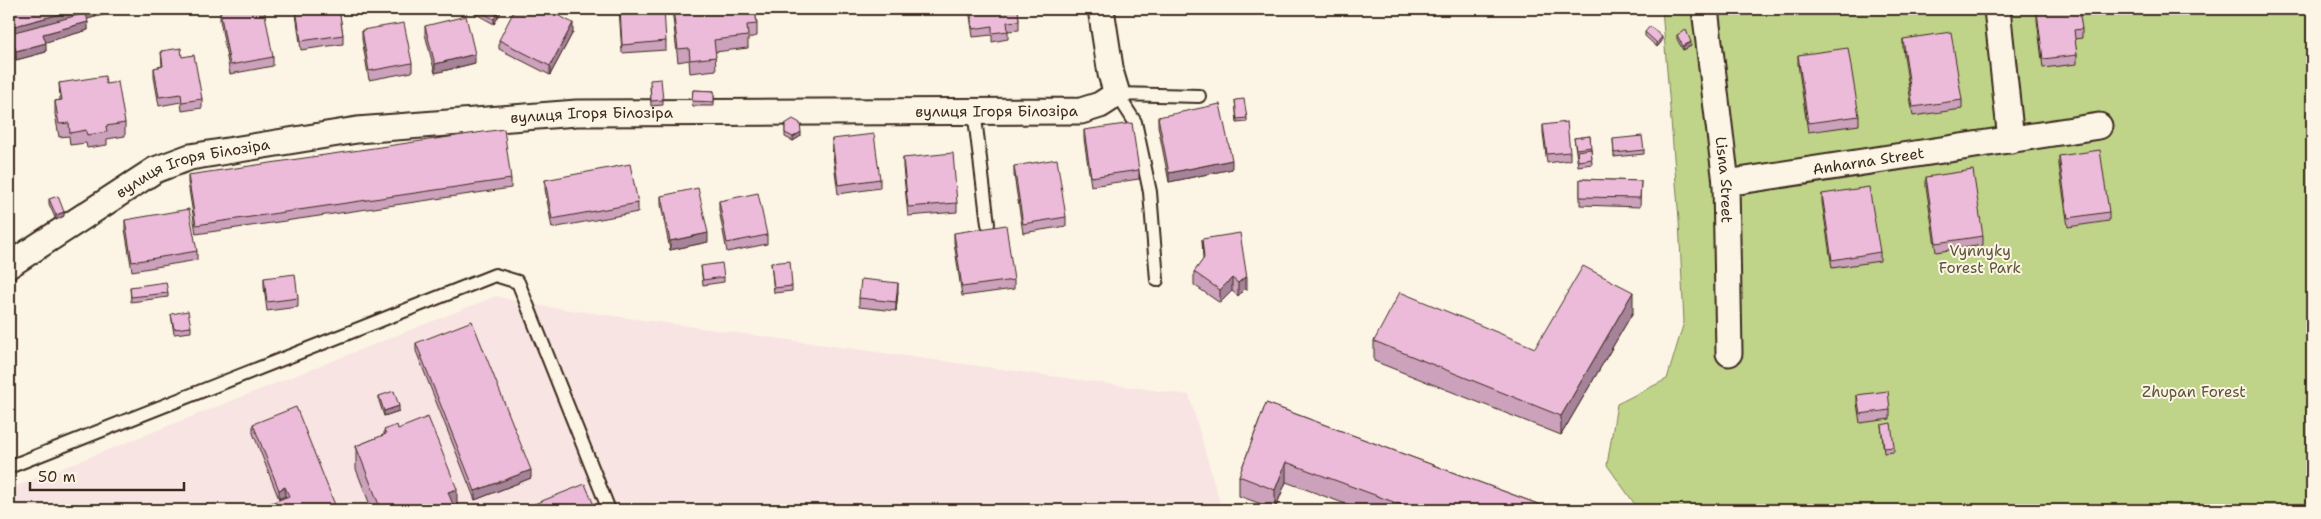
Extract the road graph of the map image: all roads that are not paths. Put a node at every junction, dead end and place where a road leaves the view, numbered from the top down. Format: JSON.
{"nodes":[{"id":1,"x":1100,"y":9,"type":"edge"},
{"id":2,"x":1705,"y":9,"type":"edge"},
{"id":3,"x":1997,"y":9,"type":"edge"},
{"id":4,"x":1118,"y":94,"type":"junction"},
{"id":5,"x":1200,"y":96,"type":"dead end"},
{"id":6,"x":974,"y":110,"type":"junction"},
{"id":7,"x":2099,"y":126,"type":"dead end"},
{"id":8,"x":2011,"y":140,"type":"junction"},
{"id":9,"x":1726,"y":183,"type":"junction"},
{"id":10,"x":988,"y":224,"type":"dead end"},
{"id":11,"x":9,"y":265,"type":"edge"},
{"id":12,"x":1158,"y":280,"type":"dead end"},
{"id":13,"x":1728,"y":354,"type":"dead end"},
{"id":14,"x":9,"y":467,"type":"edge"},
{"id":15,"x":609,"y":510,"type":"edge"}],
"edges":[{"from":1,"to":4,"type":"street"},
{"from":2,"to":9,"type":"street","name":"Lisna Street"},
{"from":3,"to":8,"type":"street"},
{"from":4,"to":5,"type":"lane"},
{"from":4,"to":6,"type":"street","name":"вулиця Ігоря Білозіра"},
{"from":4,"to":12,"type":"lane"},
{"from":6,"to":10,"type":"lane"},
{"from":6,"to":11,"type":"street","name":"вулиця Ігоря Білозіра"},
{"from":7,"to":8,"type":"street","name":"Anharna Street"},
{"from":8,"to":9,"type":"street","name":"Anharna Street"},
{"from":9,"to":13,"type":"street","name":"Lisna Street"},
{"from":14,"to":15,"type":"lane"}]}
